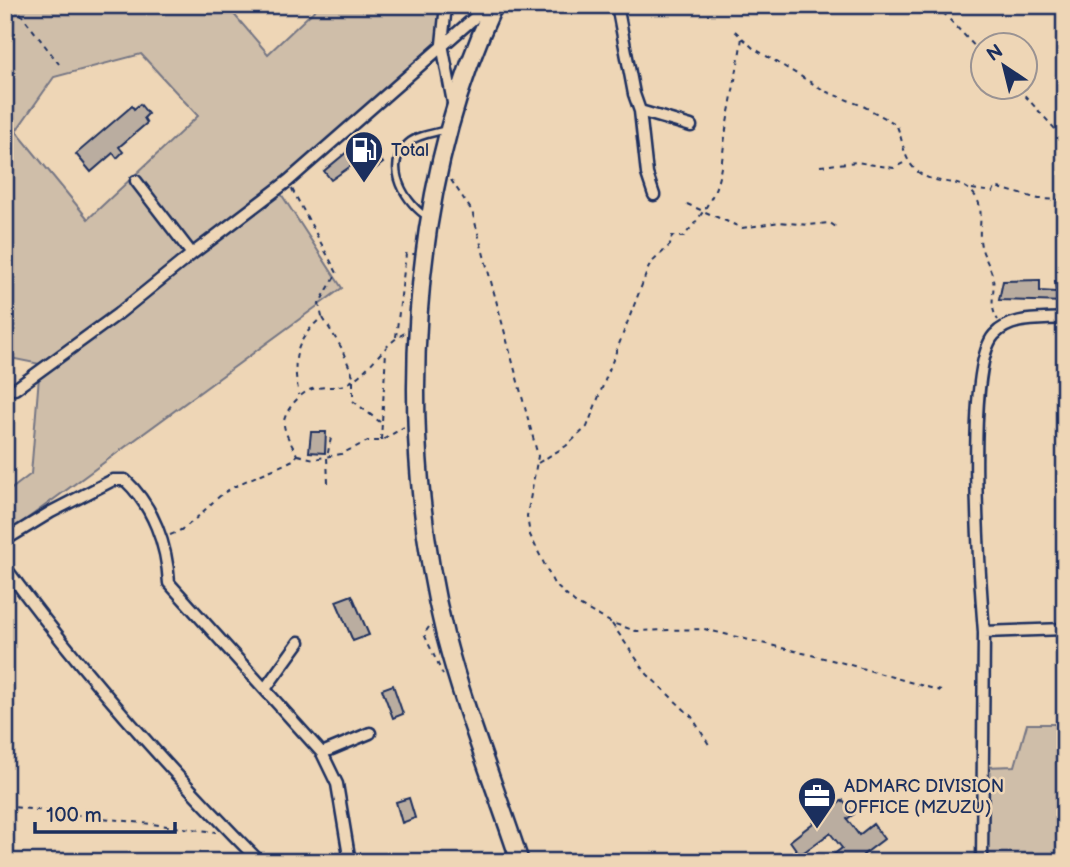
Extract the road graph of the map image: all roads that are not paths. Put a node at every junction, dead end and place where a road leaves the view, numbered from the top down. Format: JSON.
{"nodes":[{"id":1,"x":446,"y":5,"type":"edge"},
{"id":2,"x":492,"y":5,"type":"edge"},
{"id":3,"x":617,"y":5,"type":"edge"},
{"id":4,"x":442,"y":47,"type":"junction"},
{"id":5,"x":454,"y":110,"type":"junction"},
{"id":6,"x":640,"y":111,"type":"junction"},
{"id":7,"x":691,"y":126,"type":"dead end"},
{"id":8,"x":448,"y":129,"type":"junction"},
{"id":9,"x":136,"y":181,"type":"dead end"},
{"id":10,"x":654,"y":195,"type":"dead end"},
{"id":11,"x":431,"y":219,"type":"junction"},
{"id":12,"x":192,"y":254,"type":"junction"},
{"id":13,"x":1065,"y":318,"type":"edge"},
{"id":14,"x":15,"y":389,"type":"dead end"},
{"id":15,"x":5,"y":541,"type":"edge"},
{"id":16,"x":5,"y":567,"type":"edge"},
{"id":17,"x":1065,"y":629,"type":"edge"},
{"id":18,"x":984,"y":632,"type":"junction"},
{"id":19,"x":299,"y":642,"type":"dead end"},
{"id":20,"x":265,"y":690,"type":"junction"},
{"id":21,"x":370,"y":733,"type":"dead end"},
{"id":22,"x":322,"y":753,"type":"junction"},
{"id":23,"x":260,"y":862,"type":"edge"},
{"id":24,"x":351,"y":862,"type":"edge"},
{"id":25,"x":520,"y":862,"type":"edge"},
{"id":26,"x":982,"y":862,"type":"edge"}],
"edges":[{"from":1,"to":4,"type":"street"},
{"from":2,"to":4,"type":"street"},
{"from":2,"to":5,"type":"highway"},
{"from":3,"to":6,"type":"street"},
{"from":4,"to":5,"type":"street"},
{"from":4,"to":12,"type":"street"},
{"from":5,"to":8,"type":"highway"},
{"from":6,"to":7,"type":"street"},
{"from":6,"to":10,"type":"street"},
{"from":8,"to":11,"type":"highway"},
{"from":8,"to":11,"type":"lane"},
{"from":9,"to":12,"type":"street"},
{"from":11,"to":25,"type":"highway"},
{"from":12,"to":14,"type":"street"},
{"from":13,"to":18,"type":"street"},
{"from":15,"to":20,"type":"street"},
{"from":16,"to":23,"type":"street"},
{"from":17,"to":18,"type":"street"},
{"from":18,"to":26,"type":"street"},
{"from":19,"to":20,"type":"street"},
{"from":20,"to":22,"type":"street"},
{"from":21,"to":22,"type":"street"},
{"from":22,"to":24,"type":"street"}]}
